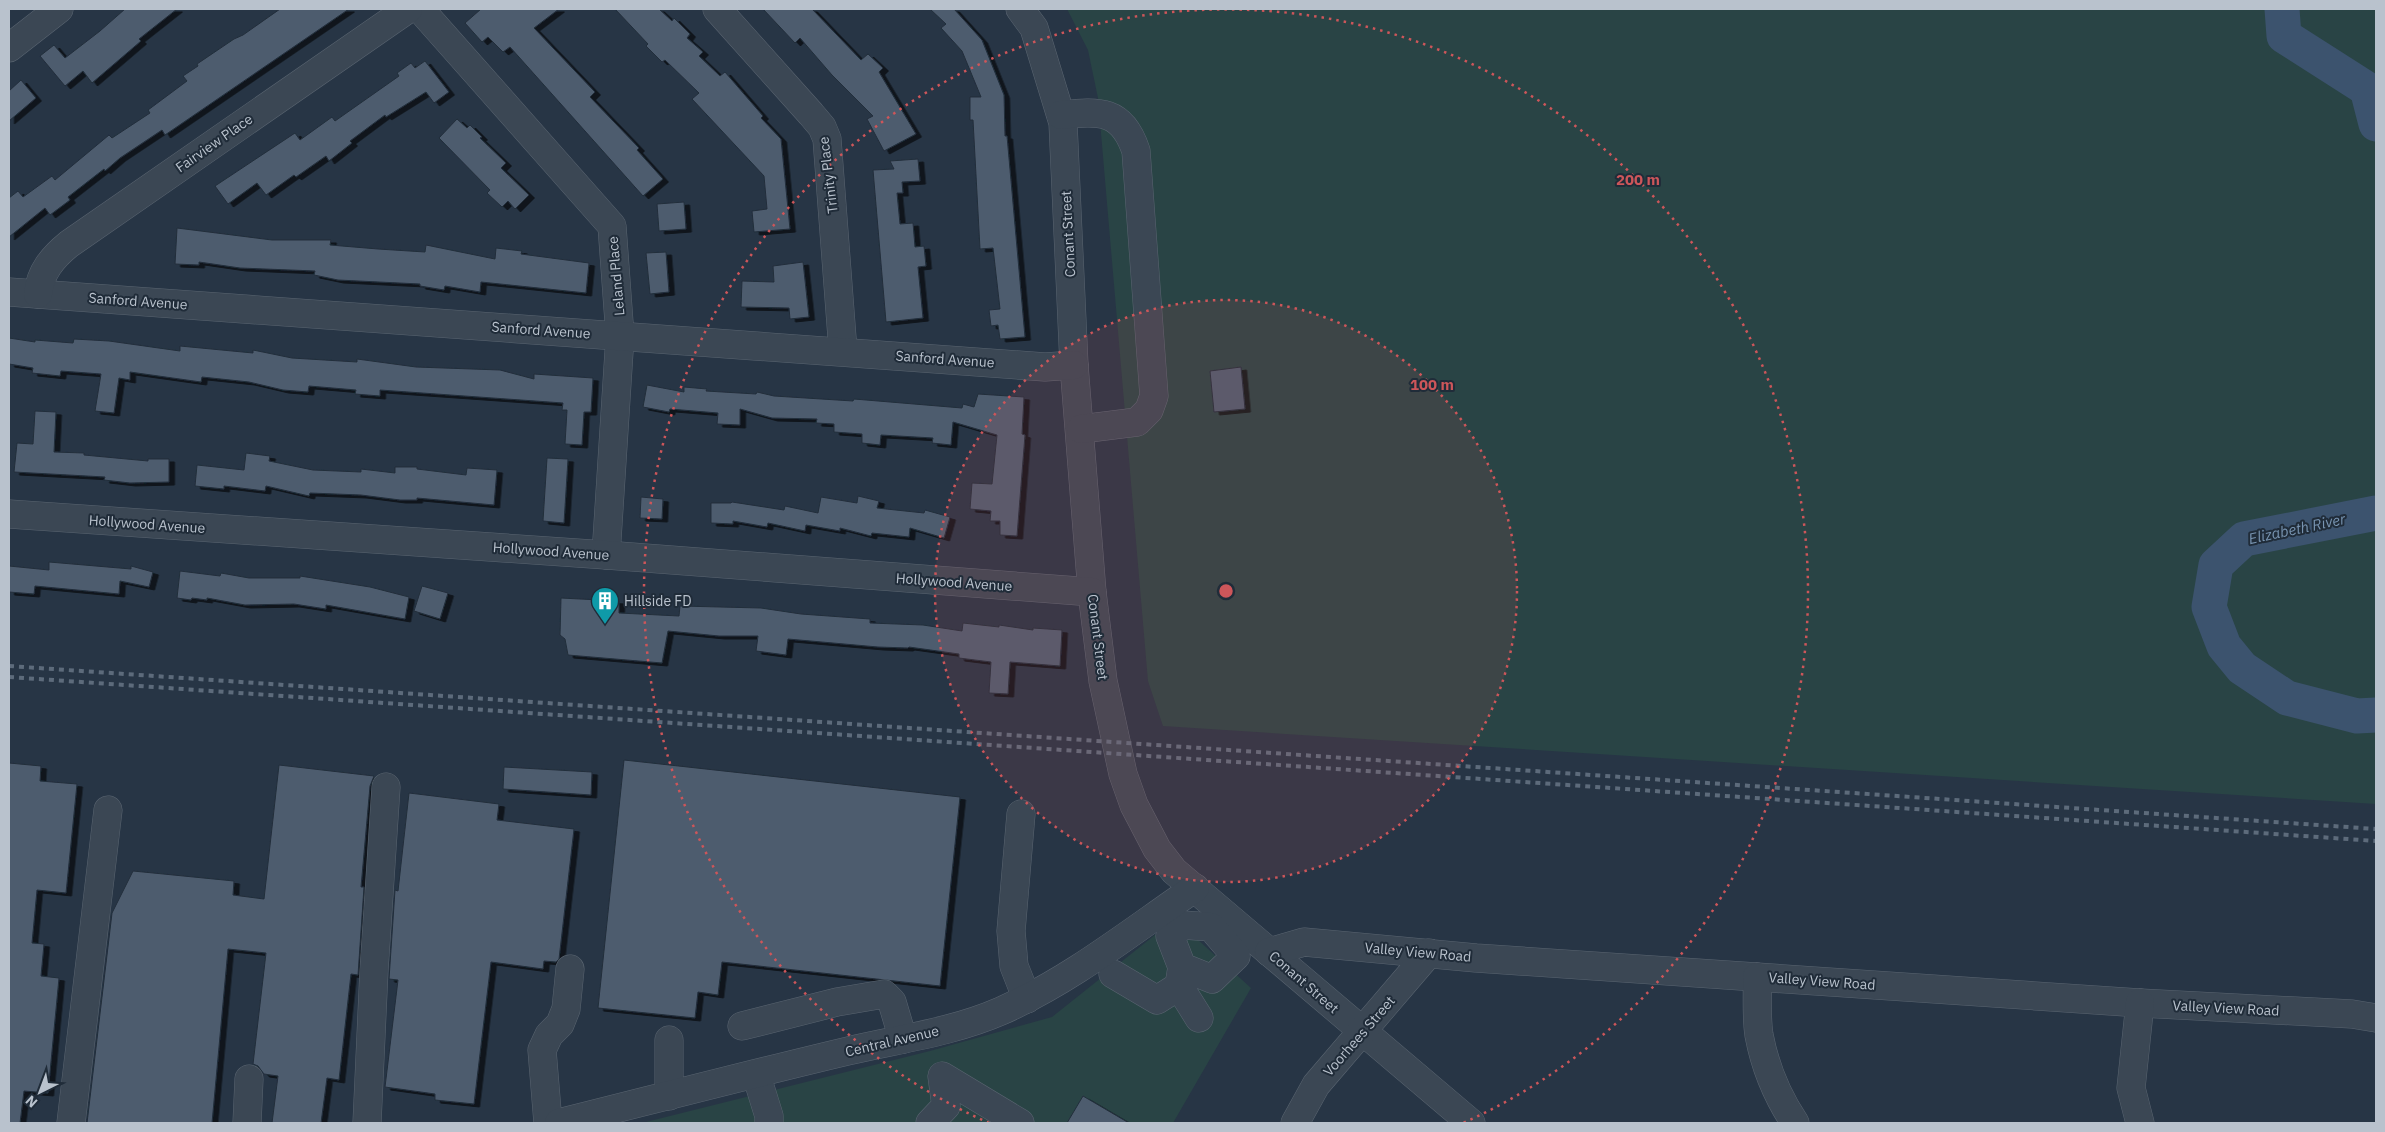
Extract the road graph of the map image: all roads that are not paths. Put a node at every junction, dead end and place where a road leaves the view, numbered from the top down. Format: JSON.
{"nodes":[{"id":1,"x":59,"y":9,"type":"edge"},
{"id":2,"x":408,"y":9,"type":"edge"},
{"id":3,"x":420,"y":9,"type":"edge"},
{"id":4,"x":717,"y":9,"type":"edge"},
{"id":5,"x":1020,"y":9,"type":"edge"},
{"id":6,"x":9,"y":48,"type":"edge"},
{"id":7,"x":1061,"y":115,"type":"junction"},
{"id":8,"x":9,"y":292,"type":"edge"},
{"id":9,"x":38,"y":294,"type":"junction"},
{"id":10,"x":620,"y":336,"type":"junction"},
{"id":11,"x":843,"y":351,"type":"junction"},
{"id":12,"x":1074,"y":364,"type":"junction"},
{"id":13,"x":1081,"y":429,"type":"junction"},
{"id":14,"x":9,"y":514,"type":"edge"},
{"id":15,"x":606,"y":555,"type":"junction"},
{"id":16,"x":1092,"y":592,"type":"junction"},
{"id":17,"x":386,"y":787,"type":"dead end"},
{"id":18,"x":108,"y":810,"type":"dead end"},
{"id":19,"x":1021,"y":814,"type":"dead end"},
{"id":20,"x":1195,"y":888,"type":"junction"},
{"id":21,"x":1269,"y":952,"type":"junction"},
{"id":22,"x":1430,"y":953,"type":"junction"},
{"id":23,"x":570,"y":969,"type":"dead end"},
{"id":24,"x":1113,"y":974,"type":"dead end"},
{"id":25,"x":1757,"y":977,"type":"junction"},
{"id":26,"x":1027,"y":999,"type":"junction"},
{"id":27,"x":2140,"y":1003,"type":"junction"},
{"id":28,"x":1199,"y":1018,"type":"dead end"},
{"id":29,"x":2376,"y":1018,"type":"edge"},
{"id":30,"x":742,"y":1026,"type":"dead end"},
{"id":31,"x":1362,"y":1032,"type":"junction"},
{"id":32,"x":903,"y":1039,"type":"junction"},
{"id":33,"x":669,"y":1040,"type":"dead end"},
{"id":34,"x":756,"y":1074,"type":"junction"},
{"id":35,"x":249,"y":1079,"type":"dead end"},
{"id":36,"x":670,"y":1096,"type":"junction"},
{"id":37,"x":71,"y":1123,"type":"edge"},
{"id":38,"x":247,"y":1123,"type":"edge"},
{"id":39,"x":367,"y":1123,"type":"edge"},
{"id":40,"x":548,"y":1123,"type":"edge"},
{"id":41,"x":559,"y":1123,"type":"edge"},
{"id":42,"x":769,"y":1123,"type":"edge"},
{"id":43,"x":930,"y":1123,"type":"edge"},
{"id":44,"x":1020,"y":1123,"type":"edge"},
{"id":45,"x":1295,"y":1123,"type":"edge"},
{"id":46,"x":1471,"y":1123,"type":"edge"},
{"id":47,"x":1795,"y":1123,"type":"edge"},
{"id":48,"x":2140,"y":1123,"type":"edge"}],
"edges":[{"from":1,"to":6,"type":"street"},
{"from":2,"to":9,"type":"street","name":"Fairview Place"},
{"from":3,"to":10,"type":"street","name":"Leland Place"},
{"from":4,"to":11,"type":"street","name":"Trinity Place"},
{"from":5,"to":7,"type":"street","name":"Conant Street"},
{"from":7,"to":12,"type":"street","name":"Conant Street"},
{"from":7,"to":13,"type":"street"},
{"from":8,"to":9,"type":"street","name":"Sanford Avenue"},
{"from":9,"to":10,"type":"street","name":"Sanford Avenue"},
{"from":10,"to":11,"type":"street","name":"Sanford Avenue"},
{"from":10,"to":15,"type":"street","name":"Leland Place"},
{"from":11,"to":12,"type":"street","name":"Sanford Avenue"},
{"from":12,"to":13,"type":"street","name":"Conant Street"},
{"from":13,"to":16,"type":"street","name":"Conant Street"},
{"from":14,"to":15,"type":"street","name":"Hollywood Avenue"},
{"from":15,"to":16,"type":"street","name":"Hollywood Avenue"},
{"from":16,"to":20,"type":"street","name":"Conant Street"},
{"from":17,"to":39,"type":"street"},
{"from":18,"to":37,"type":"street"},
{"from":19,"to":26,"type":"street"},
{"from":20,"to":21,"type":"street","name":"Conant Street"},
{"from":20,"to":26,"type":"street","name":"Central Avenue"},
{"from":21,"to":22,"type":"street","name":"Valley View Road"},
{"from":21,"to":31,"type":"street","name":"Conant Street"},
{"from":22,"to":25,"type":"street","name":"Valley View Road"},
{"from":22,"to":31,"type":"street","name":"Voorhees Street"},
{"from":23,"to":40,"type":"street"},
{"from":24,"to":28,"type":"street"},
{"from":25,"to":27,"type":"street","name":"Valley View Road"},
{"from":25,"to":47,"type":"street"},
{"from":26,"to":32,"type":"street","name":"Central Avenue"},
{"from":27,"to":29,"type":"street","name":"Valley View Road"},
{"from":27,"to":48,"type":"street"},
{"from":30,"to":32,"type":"street"},
{"from":31,"to":45,"type":"street","name":"Voorhees Street"},
{"from":31,"to":46,"type":"street","name":"Conant Street"},
{"from":32,"to":34,"type":"street","name":"Central Avenue"},
{"from":33,"to":36,"type":"street"},
{"from":34,"to":36,"type":"street","name":"Central Avenue"},
{"from":34,"to":42,"type":"street"},
{"from":35,"to":38,"type":"street"},
{"from":36,"to":41,"type":"street","name":"Central Avenue"},
{"from":43,"to":44,"type":"street"}]}
